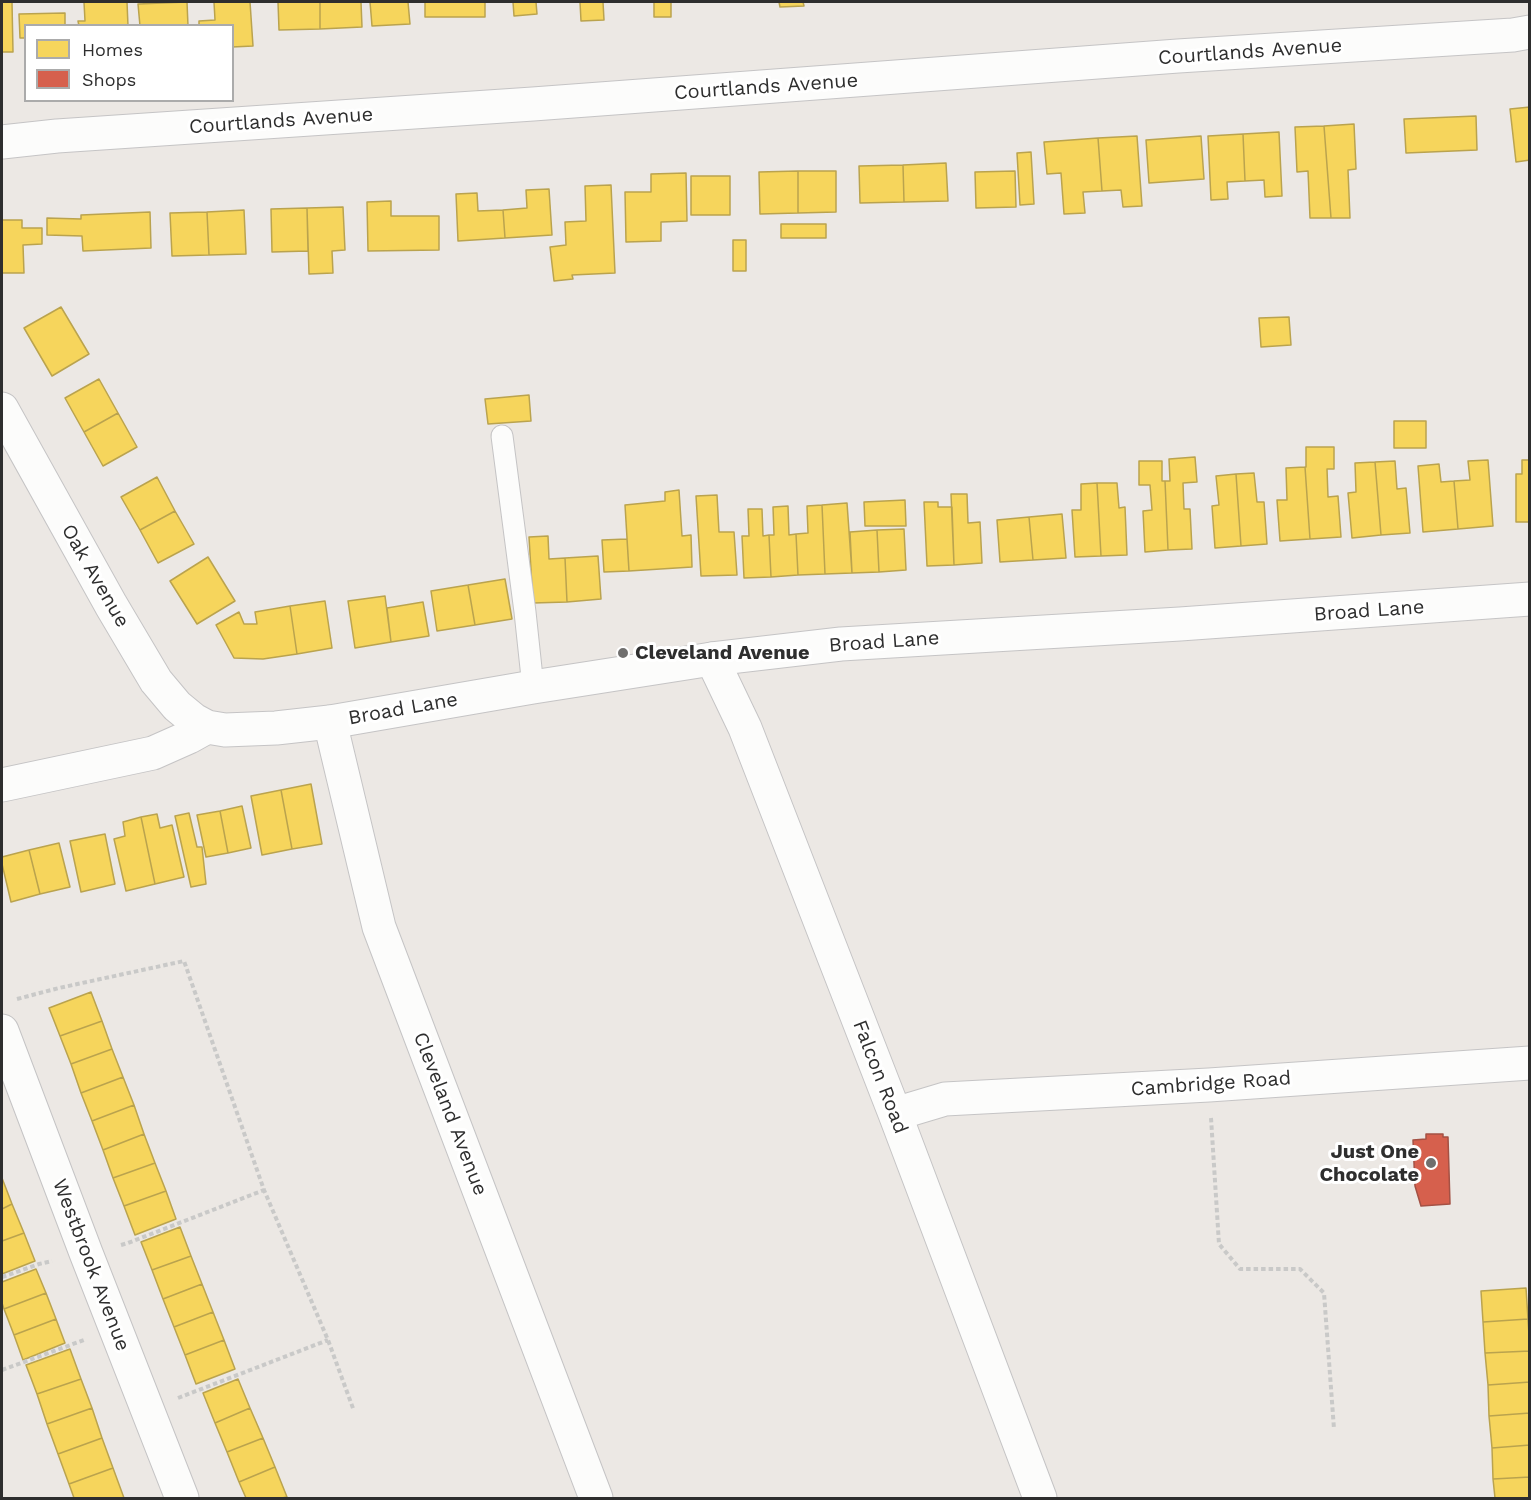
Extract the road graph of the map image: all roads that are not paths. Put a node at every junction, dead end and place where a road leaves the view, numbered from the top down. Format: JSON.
{"nodes":[{"id":1,"x":1530,"y":32,"type":"edge"},
{"id":2,"x":2,"y":142,"type":"edge"},
{"id":3,"x":2,"y":409,"type":"edge"},
{"id":4,"x":502,"y":436,"type":"dead end"},
{"id":5,"x":1530,"y":599,"type":"edge"},
{"id":6,"x":711,"y":659,"type":"junction"},
{"id":7,"x":533,"y":687,"type":"junction"},
{"id":8,"x":330,"y":722,"type":"junction"},
{"id":9,"x":207,"y":727,"type":"junction"},
{"id":10,"x":2,"y":785,"type":"edge"},
{"id":11,"x":2,"y":1031,"type":"edge"},
{"id":12,"x":1530,"y":1063,"type":"edge"},
{"id":13,"x":895,"y":1114,"type":"junction"},
{"id":14,"x":182,"y":1498,"type":"edge"},
{"id":15,"x":596,"y":1498,"type":"edge"},
{"id":16,"x":1040,"y":1498,"type":"edge"}],
"edges":[{"from":1,"to":2,"type":"street","name":"Courtlands Avenue"},
{"from":3,"to":9,"type":"street","name":"Oak Avenue"},
{"from":4,"to":7,"type":"lane"},
{"from":5,"to":6,"type":"street","name":"Broad Lane"},
{"from":6,"to":7,"type":"street","name":"Broad Lane"},
{"from":6,"to":13,"type":"street","name":"Falcon Road"},
{"from":7,"to":8,"type":"street","name":"Broad Lane"},
{"from":8,"to":9,"type":"street","name":"Broad Lane"},
{"from":8,"to":15,"type":"street","name":"Cleveland Avenue"},
{"from":9,"to":10,"type":"street"},
{"from":11,"to":14,"type":"street","name":"Westbrook Avenue"},
{"from":12,"to":13,"type":"street","name":"Cambridge Road"},
{"from":13,"to":16,"type":"street","name":"Falcon Road"}]}
